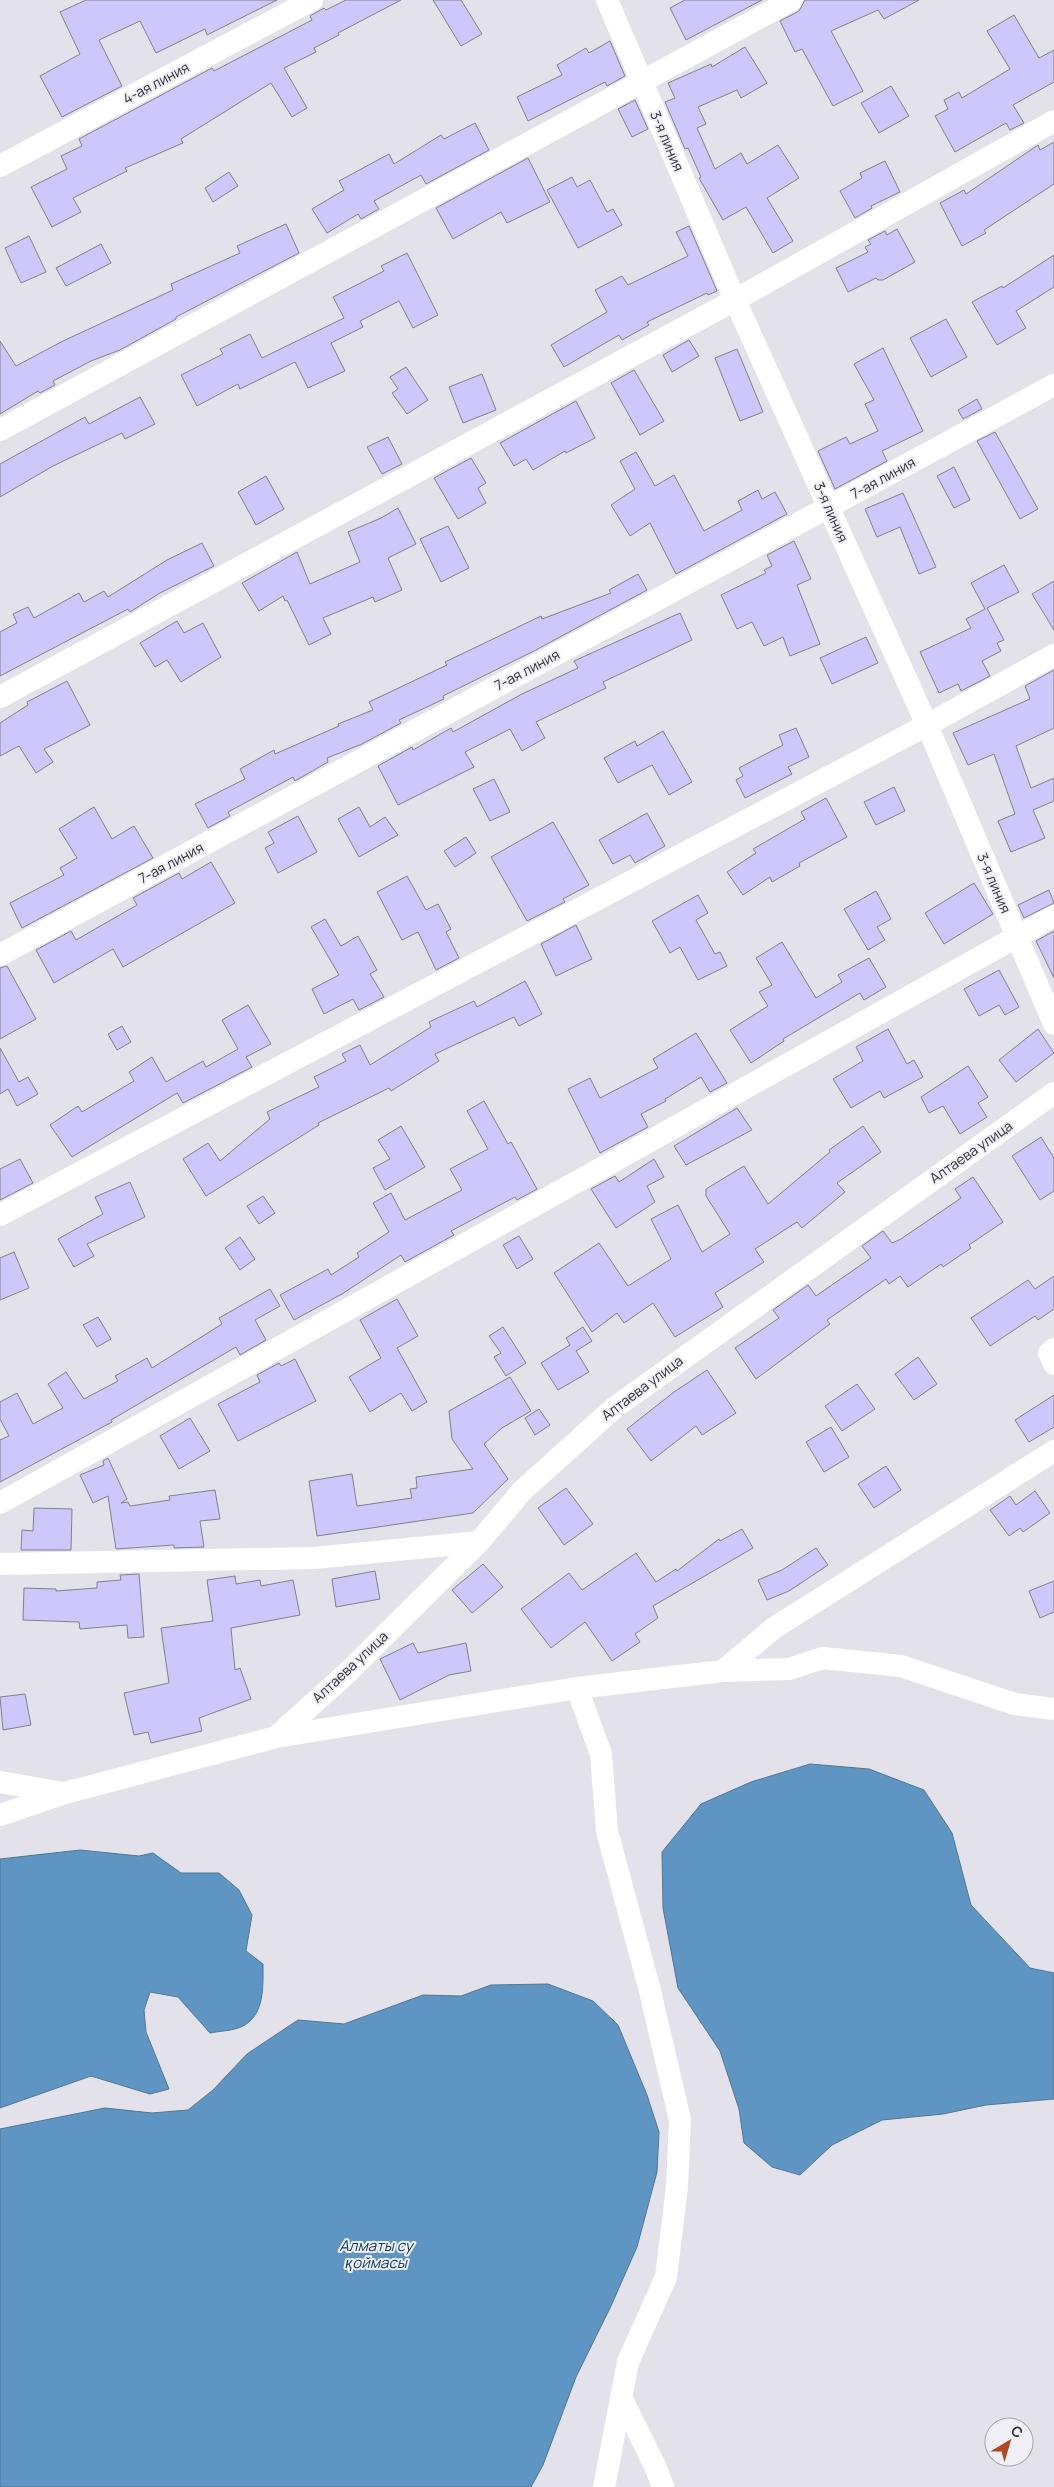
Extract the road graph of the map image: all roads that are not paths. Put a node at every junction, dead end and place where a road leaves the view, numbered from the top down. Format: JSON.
{"nodes":[{"id":1,"x":312,"y":0,"type":"edge"},
{"id":2,"x":607,"y":0,"type":"edge"},
{"id":3,"x":792,"y":0,"type":"edge"},
{"id":4,"x":642,"y":82,"type":"junction"},
{"id":5,"x":1054,"y":122,"type":"edge"},
{"id":6,"x":0,"y":166,"type":"edge"},
{"id":7,"x":735,"y":300,"type":"junction"},
{"id":8,"x":1054,"y":385,"type":"edge"},
{"id":9,"x":0,"y":430,"type":"edge"},
{"id":10,"x":829,"y":507,"type":"junction"},
{"id":11,"x":1054,"y":655,"type":"edge"},
{"id":12,"x":0,"y":697,"type":"edge"},
{"id":13,"x":927,"y":725,"type":"junction"},
{"id":14,"x":1054,"y":916,"type":"edge"},
{"id":15,"x":1017,"y":937,"type":"junction"},
{"id":16,"x":0,"y":955,"type":"edge"},
{"id":17,"x":1054,"y":1024,"type":"edge"},
{"id":18,"x":1054,"y":1093,"type":"edge"},
{"id":19,"x":0,"y":1216,"type":"edge"},
{"id":20,"x":1054,"y":1349,"type":"edge"},
{"id":21,"x":1054,"y":1364,"type":"edge"},
{"id":22,"x":1054,"y":1451,"type":"edge"},
{"id":23,"x":0,"y":1502,"type":"edge"},
{"id":24,"x":479,"y":1542,"type":"junction"},
{"id":25,"x":0,"y":1564,"type":"edge"},
{"id":26,"x":723,"y":1671,"type":"junction"},
{"id":27,"x":577,"y":1688,"type":"junction"},
{"id":28,"x":1054,"y":1709,"type":"edge"},
{"id":29,"x":276,"y":1737,"type":"junction"},
{"id":30,"x":0,"y":1782,"type":"edge"},
{"id":31,"x":65,"y":1793,"type":"junction"},
{"id":32,"x":0,"y":1815,"type":"edge"},
{"id":33,"x":621,"y":2397,"type":"junction"},
{"id":34,"x":604,"y":2487,"type":"edge"},
{"id":35,"x":662,"y":2487,"type":"edge"}],
"edges":[{"from":1,"to":6,"type":"street","name":"4-ая линия"},
{"from":2,"to":4,"type":"street","name":"3-я линия"},
{"from":3,"to":4,"type":"street"},
{"from":4,"to":7,"type":"street","name":"3-я линия"},
{"from":4,"to":9,"type":"street"},
{"from":5,"to":7,"type":"street"},
{"from":7,"to":10,"type":"street","name":"3-я линия"},
{"from":7,"to":12,"type":"street"},
{"from":8,"to":10,"type":"street","name":"7-ая линия"},
{"from":10,"to":13,"type":"street","name":"3-я линия"},
{"from":10,"to":16,"type":"street","name":"7-ая линия"},
{"from":11,"to":13,"type":"street"},
{"from":13,"to":15,"type":"street","name":"3-я линия"},
{"from":13,"to":19,"type":"street"},
{"from":14,"to":15,"type":"street"},
{"from":15,"to":17,"type":"street","name":"3-я линия"},
{"from":15,"to":23,"type":"street"},
{"from":18,"to":24,"type":"street","name":"Алтаева улица"},
{"from":20,"to":21,"type":"street"},
{"from":22,"to":26,"type":"street"},
{"from":24,"to":25,"type":"street"},
{"from":24,"to":29,"type":"street","name":"Алтаева улица"},
{"from":26,"to":27,"type":"street"},
{"from":26,"to":28,"type":"street"},
{"from":27,"to":29,"type":"street"},
{"from":27,"to":33,"type":"street"},
{"from":29,"to":31,"type":"street"},
{"from":30,"to":31,"type":"street"},
{"from":31,"to":32,"type":"street"},
{"from":33,"to":34,"type":"street"},
{"from":33,"to":35,"type":"street"}]}
